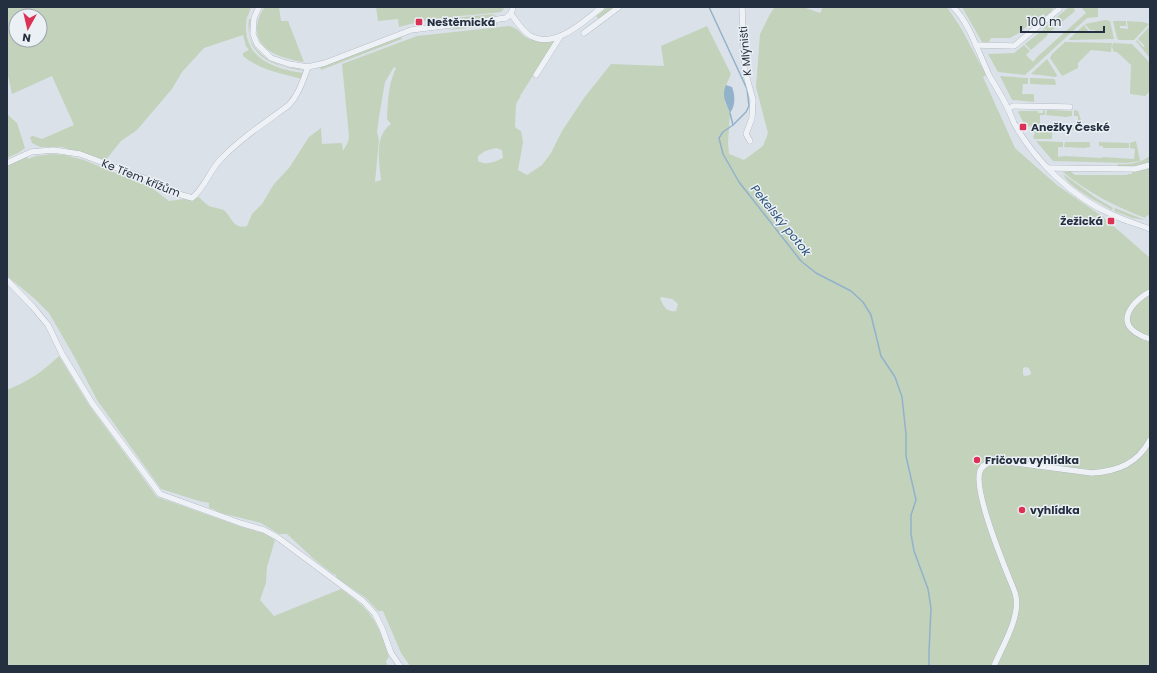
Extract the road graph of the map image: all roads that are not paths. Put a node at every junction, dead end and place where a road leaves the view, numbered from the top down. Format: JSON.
{"nodes":[{"id":1,"x":259,"y":7,"type":"edge"},
{"id":2,"x":513,"y":7,"type":"edge"},
{"id":3,"x":602,"y":7,"type":"edge"},
{"id":4,"x":619,"y":7,"type":"edge"},
{"id":5,"x":742,"y":7,"type":"edge"},
{"id":6,"x":953,"y":7,"type":"edge"},
{"id":7,"x":1059,"y":7,"type":"edge"},
{"id":8,"x":511,"y":14,"type":"junction"},
{"id":9,"x":584,"y":32,"type":"dead end"},
{"id":10,"x":560,"y":37,"type":"junction"},
{"id":11,"x":976,"y":45,"type":"junction"},
{"id":12,"x":308,"y":67,"type":"junction"},
{"id":13,"x":536,"y":75,"type":"dead end"},
{"id":14,"x":1070,"y":107,"type":"dead end"},
{"id":15,"x":1008,"y":109,"type":"junction"},
{"id":16,"x":750,"y":141,"type":"dead end"},
{"id":17,"x":7,"y":163,"type":"edge"},
{"id":18,"x":1150,"y":165,"type":"edge"},
{"id":19,"x":1048,"y":168,"type":"junction"},
{"id":20,"x":1150,"y":229,"type":"edge"},
{"id":21,"x":7,"y":280,"type":"edge"},
{"id":22,"x":1150,"y":292,"type":"edge"},
{"id":23,"x":1150,"y":339,"type":"edge"},
{"id":24,"x":1150,"y":440,"type":"edge"},
{"id":25,"x":400,"y":666,"type":"edge"},
{"id":26,"x":994,"y":666,"type":"edge"}],
"edges":[{"from":1,"to":12,"type":"street"},
{"from":2,"to":8,"type":"street"},
{"from":3,"to":10,"type":"street"},
{"from":4,"to":9,"type":"street"},
{"from":5,"to":16,"type":"street","name":"K Mlýništi"},
{"from":6,"to":11,"type":"street"},
{"from":7,"to":11,"type":"street"},
{"from":8,"to":10,"type":"street"},
{"from":8,"to":12,"type":"street"},
{"from":10,"to":13,"type":"street"},
{"from":11,"to":15,"type":"street"},
{"from":12,"to":17,"type":"street","name":"Ke Třem křížům"},
{"from":14,"to":15,"type":"street"},
{"from":15,"to":19,"type":"street"},
{"from":18,"to":19,"type":"street"},
{"from":19,"to":20,"type":"street"},
{"from":21,"to":25,"type":"street"},
{"from":22,"to":23,"type":"street"},
{"from":24,"to":26,"type":"street"}]}
